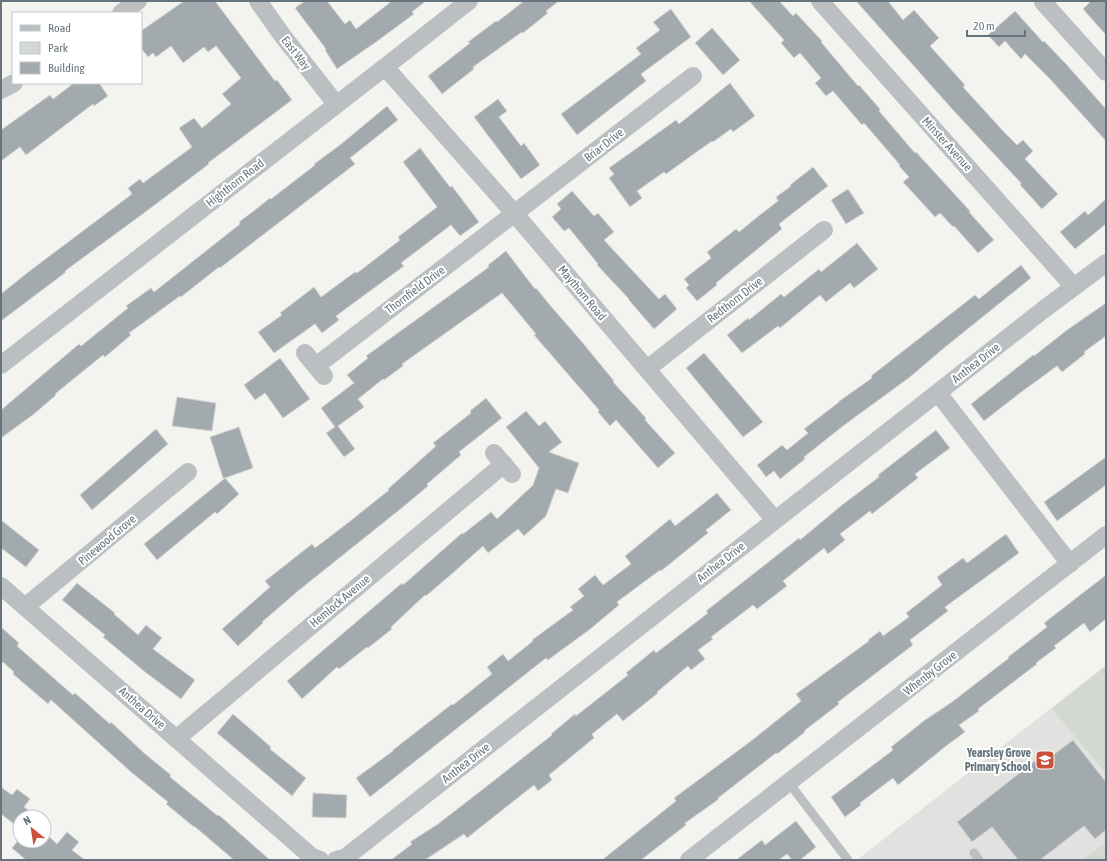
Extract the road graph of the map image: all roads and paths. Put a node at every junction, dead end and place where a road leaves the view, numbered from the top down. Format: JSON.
{"nodes":[{"id":1,"x":138,"y":1,"type":"edge"},
{"id":2,"x":258,"y":1,"type":"edge"},
{"id":3,"x":468,"y":1,"type":"edge"},
{"id":4,"x":820,"y":1,"type":"edge"},
{"id":5,"x":1040,"y":5,"type":"edge"},
{"id":6,"x":122,"y":12,"type":"edge"},
{"id":7,"x":386,"y":67,"type":"junction"},
{"id":8,"x":1106,"y":72,"type":"edge"},
{"id":9,"x":693,"y":76,"type":"dead end"},
{"id":10,"x":12,"y":84,"type":"edge"},
{"id":11,"x":1,"y":90,"type":"edge"},
{"id":12,"x":336,"y":104,"type":"junction"},
{"id":13,"x":515,"y":214,"type":"junction"},
{"id":14,"x":824,"y":230,"type":"dead end"},
{"id":15,"x":1106,"y":263,"type":"edge"},
{"id":16,"x":1074,"y":287,"type":"junction"},
{"id":17,"x":1,"y":365,"type":"edge"},
{"id":18,"x":315,"y":365,"type":"dead end"},
{"id":19,"x":647,"y":369,"type":"junction"},
{"id":20,"x":938,"y":393,"type":"junction"},
{"id":21,"x":504,"y":464,"type":"dead end"},
{"id":22,"x":188,"y":472,"type":"dead end"},
{"id":23,"x":775,"y":520,"type":"junction"},
{"id":24,"x":1106,"y":536,"type":"edge"},
{"id":25,"x":1070,"y":564,"type":"junction"},
{"id":26,"x":1,"y":586,"type":"edge"},
{"id":27,"x":25,"y":607,"type":"junction"},
{"id":28,"x":176,"y":738,"type":"junction"},
{"id":29,"x":789,"y":783,"type":"junction"},
{"id":30,"x":320,"y":860,"type":"edge"},
{"id":31,"x":336,"y":860,"type":"edge"},
{"id":32,"x":689,"y":860,"type":"edge"},
{"id":33,"x":848,"y":860,"type":"edge"}],
"edges":[{"from":1,"to":6,"type":"street"},
{"from":2,"to":12,"type":"street","name":"East Way"},
{"from":3,"to":7,"type":"street","name":"Highthorn Road"},
{"from":4,"to":16,"type":"street","name":"Minster Avenue"},
{"from":5,"to":8,"type":"street"},
{"from":7,"to":12,"type":"street","name":"Highthorn Road"},
{"from":7,"to":13,"type":"street","name":"Maythorn Road"},
{"from":9,"to":13,"type":"street","name":"Briar Drive"},
{"from":10,"to":11,"type":"street"},
{"from":12,"to":17,"type":"street","name":"Highthorn Road"},
{"from":13,"to":18,"type":"street","name":"Thornfield Drive"},
{"from":13,"to":19,"type":"street","name":"Maythorn Road"},
{"from":14,"to":19,"type":"street","name":"Redthorn Drive"},
{"from":15,"to":16,"type":"street","name":"Anthea Drive"},
{"from":16,"to":20,"type":"street","name":"Anthea Drive"},
{"from":19,"to":23,"type":"street","name":"Maythorn Road"},
{"from":20,"to":23,"type":"street","name":"Anthea Drive"},
{"from":20,"to":25,"type":"street"},
{"from":21,"to":28,"type":"street","name":"Hemlock Avenue"},
{"from":22,"to":27,"type":"street","name":"Pinewood Grove"},
{"from":23,"to":31,"type":"street","name":"Anthea Drive"},
{"from":24,"to":25,"type":"street","name":"Whenby Grove"},
{"from":25,"to":29,"type":"street","name":"Whenby Grove"},
{"from":26,"to":27,"type":"street","name":"Anthea Drive"},
{"from":27,"to":28,"type":"street","name":"Anthea Drive"},
{"from":28,"to":30,"type":"street","name":"Anthea Drive"},
{"from":29,"to":32,"type":"street","name":"Whenby Grove"},
{"from":29,"to":33,"type":"lane"}]}
